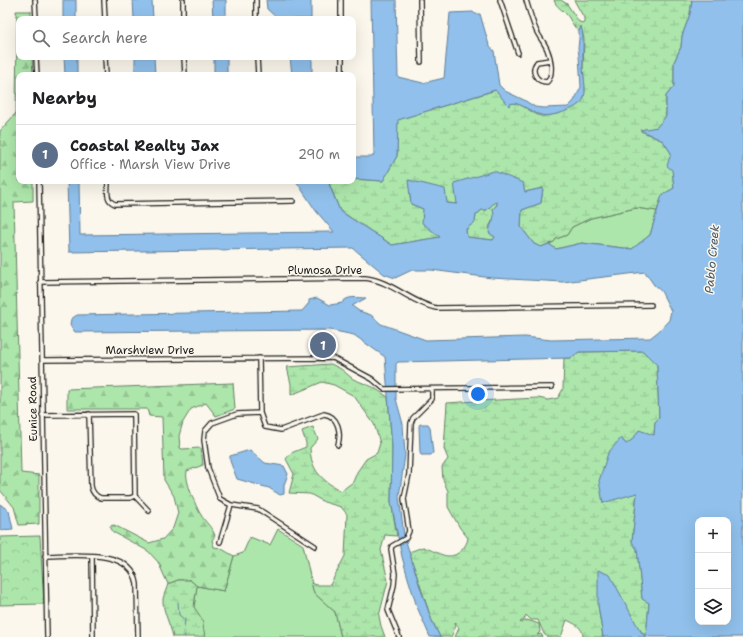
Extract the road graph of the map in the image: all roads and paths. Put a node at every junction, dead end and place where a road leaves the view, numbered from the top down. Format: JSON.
{"nodes":[{"id":1,"x":35,"y":0,"type":"edge"},
{"id":2,"x":104,"y":0,"type":"edge"},
{"id":3,"x":183,"y":0,"type":"edge"},
{"id":4,"x":256,"y":0,"type":"edge"},
{"id":5,"x":341,"y":0,"type":"edge"},
{"id":6,"x":420,"y":0,"type":"edge"},
{"id":7,"x":500,"y":0,"type":"edge"},
{"id":8,"x":526,"y":0,"type":"edge"},
{"id":9,"x":36,"y":16,"type":"edge"},
{"id":10,"x":105,"y":16,"type":"edge"},
{"id":11,"x":183,"y":16,"type":"edge"},
{"id":12,"x":256,"y":16,"type":"edge"},
{"id":13,"x":341,"y":16,"type":"edge"},
{"id":14,"x":518,"y":53,"type":"dead end"},
{"id":15,"x":36,"y":60,"type":"edge"},
{"id":16,"x":105,"y":60,"type":"edge"},
{"id":17,"x":184,"y":60,"type":"edge"},
{"id":18,"x":257,"y":60,"type":"edge"},
{"id":19,"x":342,"y":60,"type":"edge"},
{"id":20,"x":550,"y":60,"type":"junction"},
{"id":21,"x":421,"y":62,"type":"dead end"},
{"id":22,"x":37,"y":72,"type":"edge"},
{"id":23,"x":106,"y":72,"type":"edge"},
{"id":24,"x":185,"y":72,"type":"edge"},
{"id":25,"x":258,"y":72,"type":"edge"},
{"id":26,"x":342,"y":72,"type":"edge"},
{"id":27,"x":39,"y":184,"type":"edge"},
{"id":28,"x":108,"y":184,"type":"edge"},
{"id":29,"x":294,"y":201,"type":"dead end"},
{"id":30,"x":40,"y":282,"type":"junction"},
{"id":31,"x":652,"y":305,"type":"dead end"},
{"id":32,"x":260,"y":358,"type":"junction"},
{"id":33,"x":42,"y":360,"type":"junction"},
{"id":34,"x":552,"y":387,"type":"dead end"},
{"id":35,"x":432,"y":389,"type":"junction"},
{"id":36,"x":89,"y":414,"type":"junction"},
{"id":37,"x":260,"y":414,"type":"junction"},
{"id":38,"x":42,"y":415,"type":"junction"},
{"id":39,"x":338,"y":445,"type":"dead end"},
{"id":40,"x":135,"y":496,"type":"junction"},
{"id":41,"x":231,"y":505,"type":"junction"},
{"id":42,"x":149,"y":511,"type":"dead end"},
{"id":43,"x":220,"y":542,"type":"dead end"},
{"id":44,"x":316,"y":546,"type":"dead end"},
{"id":45,"x":45,"y":556,"type":"junction"},
{"id":46,"x":92,"y":556,"type":"junction"},
{"id":47,"x":47,"y":637,"type":"edge"},
{"id":48,"x":93,"y":637,"type":"edge"},
{"id":49,"x":138,"y":637,"type":"edge"},
{"id":50,"x":399,"y":637,"type":"edge"}],
"edges":[{"from":1,"to":9,"type":"street"},
{"from":2,"to":10,"type":"street"},
{"from":3,"to":11,"type":"street"},
{"from":4,"to":12,"type":"street"},
{"from":5,"to":13,"type":"street"},
{"from":6,"to":21,"type":"street"},
{"from":7,"to":14,"type":"street"},
{"from":8,"to":20,"type":"street"},
{"from":15,"to":22,"type":"street"},
{"from":16,"to":23,"type":"street"},
{"from":17,"to":24,"type":"street"},
{"from":18,"to":25,"type":"street"},
{"from":19,"to":26,"type":"street"},
{"from":20,"to":20,"type":"street"},
{"from":27,"to":30,"type":"street","name":"Eunice Road"},
{"from":28,"to":29,"type":"street"},
{"from":30,"to":31,"type":"street","name":"Plumosa Drive"},
{"from":30,"to":33,"type":"street","name":"Eunice Road"},
{"from":32,"to":33,"type":"street","name":"Marshview Drive"},
{"from":32,"to":35,"type":"street","name":"Marshview Drive"},
{"from":32,"to":37,"type":"street"},
{"from":33,"to":38,"type":"street","name":"Eunice Road"},
{"from":34,"to":35,"type":"street"},
{"from":35,"to":50,"type":"street"},
{"from":36,"to":38,"type":"street"},
{"from":36,"to":40,"type":"street"},
{"from":36,"to":40,"type":"street"},
{"from":37,"to":39,"type":"street"},
{"from":37,"to":41,"type":"street"},
{"from":38,"to":45,"type":"street","name":"Eunice Road"},
{"from":40,"to":42,"type":"street"},
{"from":41,"to":43,"type":"street"},
{"from":41,"to":44,"type":"street"},
{"from":45,"to":46,"type":"street"},
{"from":45,"to":47,"type":"street","name":"Eunice Road"},
{"from":46,"to":48,"type":"street"},
{"from":46,"to":49,"type":"street"}]}
